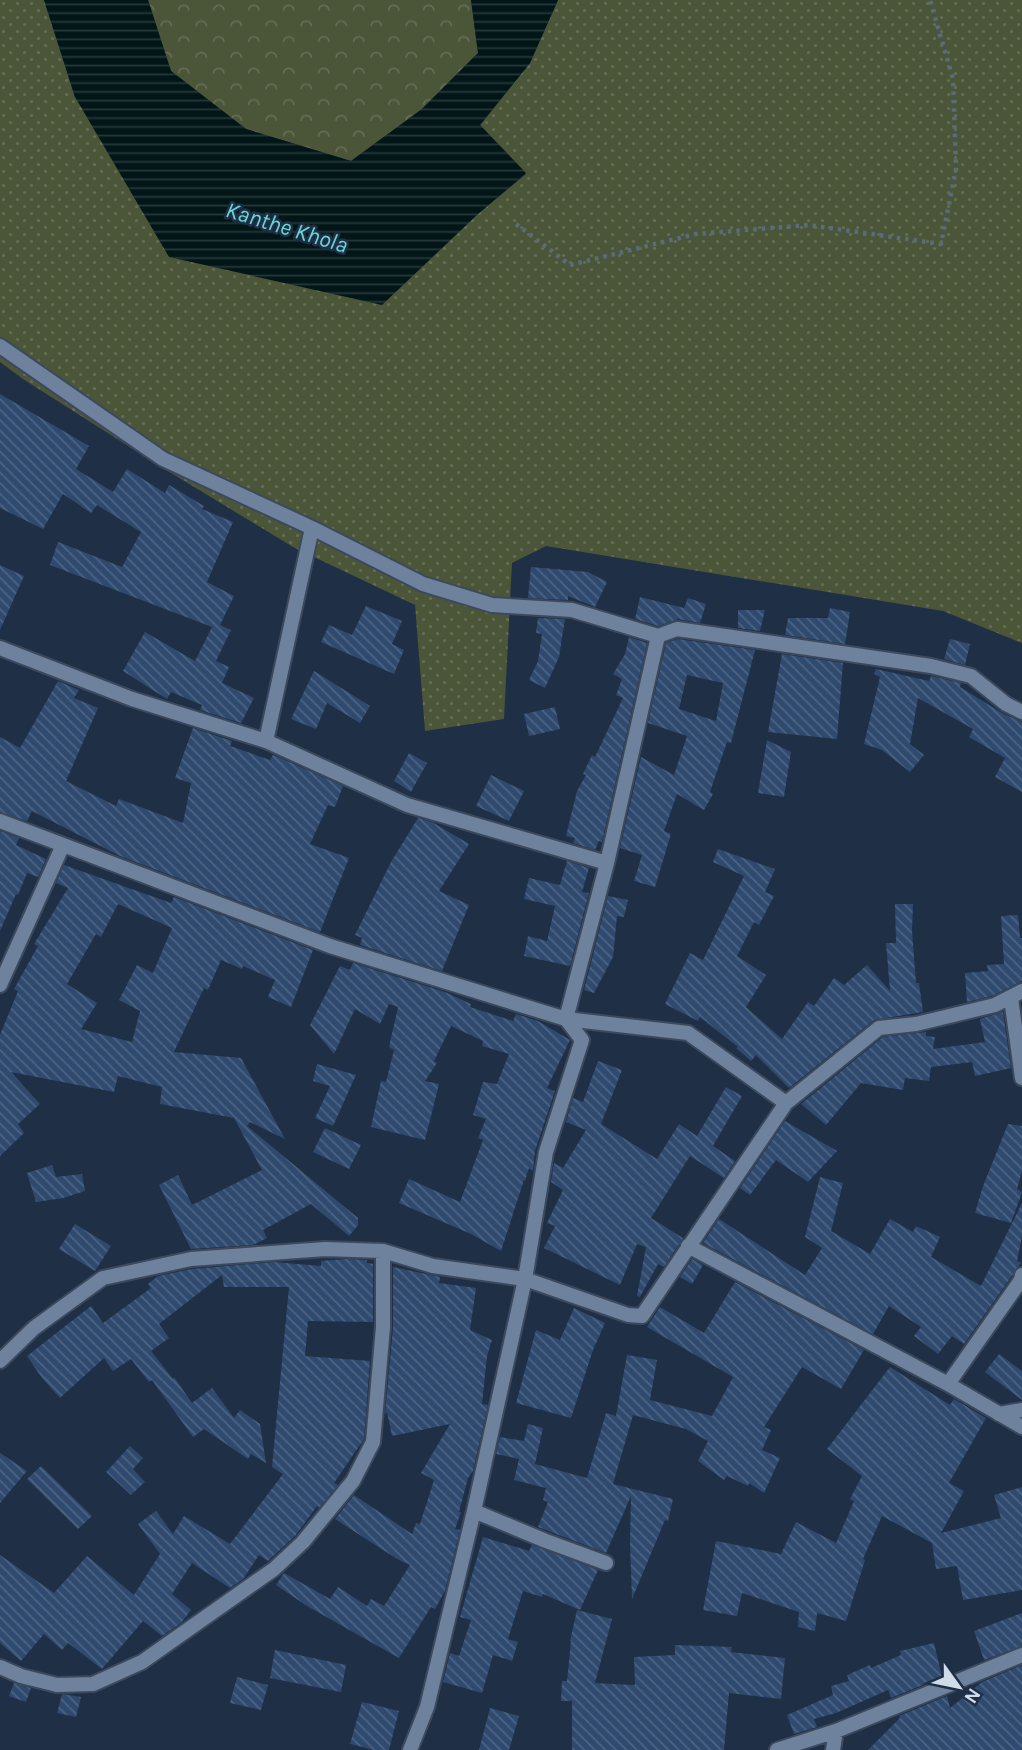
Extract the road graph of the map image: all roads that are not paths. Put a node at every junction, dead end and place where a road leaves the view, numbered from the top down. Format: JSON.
{"nodes":[{"id":1,"x":0,"y":346,"type":"edge"},
{"id":2,"x":312,"y":528,"type":"junction"},
{"id":3,"x":657,"y":636,"type":"junction"},
{"id":4,"x":0,"y":648,"type":"edge"},
{"id":5,"x":1022,"y":712,"type":"edge"},
{"id":6,"x":266,"y":741,"type":"junction"},
{"id":7,"x":0,"y":821,"type":"edge"},
{"id":8,"x":63,"y":845,"type":"junction"},
{"id":9,"x":607,"y":863,"type":"junction"},
{"id":10,"x":0,"y":985,"type":"edge"},
{"id":11,"x":1017,"y":995,"type":"edge"},
{"id":12,"x":566,"y":1019,"type":"junction"},
{"id":13,"x":1022,"y":1078,"type":"edge"},
{"id":14,"x":786,"y":1103,"type":"junction"},
{"id":15,"x":688,"y":1246,"type":"junction"},
{"id":16,"x":383,"y":1251,"type":"junction"},
{"id":17,"x":1022,"y":1275,"type":"edge"},
{"id":18,"x":525,"y":1279,"type":"junction"},
{"id":19,"x":0,"y":1361,"type":"edge"},
{"id":20,"x":948,"y":1384,"type":"junction"},
{"id":21,"x":1022,"y":1410,"type":"edge"},
{"id":22,"x":999,"y":1414,"type":"junction"},
{"id":23,"x":1022,"y":1427,"type":"edge"},
{"id":24,"x":474,"y":1511,"type":"junction"},
{"id":25,"x":606,"y":1563,"type":"dead end"},
{"id":26,"x":1022,"y":1655,"type":"edge"},
{"id":27,"x":0,"y":1667,"type":"edge"},
{"id":28,"x":836,"y":1731,"type":"junction"},
{"id":29,"x":410,"y":1750,"type":"edge"},
{"id":30,"x":777,"y":1750,"type":"edge"},
{"id":31,"x":834,"y":1750,"type":"edge"}],
"edges":[{"from":1,"to":2,"type":"street"},
{"from":2,"to":3,"type":"street"},
{"from":2,"to":6,"type":"street"},
{"from":3,"to":5,"type":"street"},
{"from":3,"to":9,"type":"street"},
{"from":4,"to":6,"type":"street"},
{"from":6,"to":9,"type":"street"},
{"from":7,"to":8,"type":"street"},
{"from":8,"to":10,"type":"street"},
{"from":8,"to":12,"type":"street"},
{"from":9,"to":12,"type":"street"},
{"from":11,"to":13,"type":"street"},
{"from":11,"to":14,"type":"street"},
{"from":12,"to":14,"type":"street"},
{"from":12,"to":18,"type":"street"},
{"from":14,"to":15,"type":"street"},
{"from":15,"to":18,"type":"street"},
{"from":15,"to":20,"type":"street"},
{"from":16,"to":18,"type":"street"},
{"from":16,"to":19,"type":"street"},
{"from":16,"to":27,"type":"street"},
{"from":17,"to":20,"type":"street"},
{"from":18,"to":24,"type":"street"},
{"from":20,"to":22,"type":"street"},
{"from":21,"to":22,"type":"street"},
{"from":22,"to":23,"type":"street"},
{"from":24,"to":25,"type":"street"},
{"from":24,"to":29,"type":"street"},
{"from":26,"to":28,"type":"street"},
{"from":28,"to":30,"type":"street"},
{"from":28,"to":31,"type":"street"}]}
